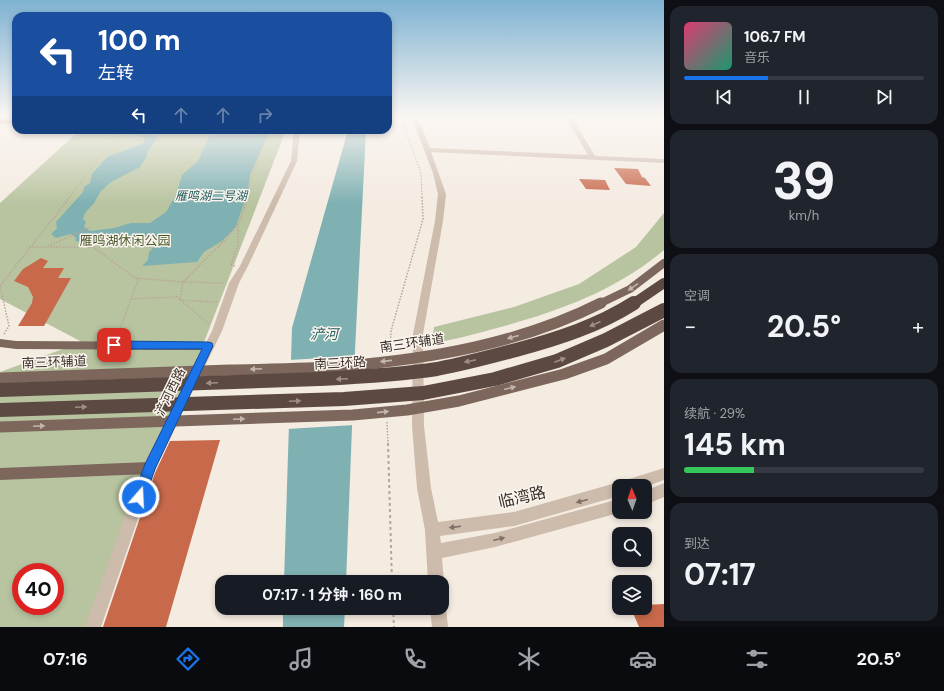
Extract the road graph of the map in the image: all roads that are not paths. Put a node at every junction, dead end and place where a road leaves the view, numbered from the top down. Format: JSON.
{"nodes":[{"id":1,"x":296,"y":145,"type":"edge"},
{"id":2,"x":425,"y":145,"type":"edge"},
{"id":3,"x":585,"y":145,"type":"edge"},
{"id":4,"x":427,"y":151,"type":"junction"},
{"id":5,"x":592,"y":158,"type":"junction"},
{"id":6,"x":664,"y":161,"type":"edge"},
{"id":7,"x":664,"y":165,"type":"edge"},
{"id":8,"x":664,"y":263,"type":"edge"},
{"id":9,"x":664,"y":283,"type":"edge"},
{"id":10,"x":664,"y":310,"type":"edge"},
{"id":11,"x":664,"y":325,"type":"edge"},
{"id":12,"x":0,"y":343,"type":"edge"},
{"id":13,"x":208,"y":346,"type":"junction"},
{"id":14,"x":0,"y":378,"type":"edge"},
{"id":15,"x":0,"y":390,"type":"edge"},
{"id":16,"x":0,"y":410,"type":"edge"},
{"id":17,"x":0,"y":427,"type":"edge"},
{"id":18,"x":149,"y":468,"type":"junction"},
{"id":19,"x":0,"y":474,"type":"edge"},
{"id":20,"x":664,"y":474,"type":"edge"},
{"id":21,"x":649,"y":479,"type":"edge"},
{"id":22,"x":664,"y":490,"type":"edge"},
{"id":23,"x":612,"y":491,"type":"edge"},
{"id":24,"x":652,"y":495,"type":"edge"},
{"id":25,"x":612,"y":508,"type":"edge"},
{"id":26,"x":432,"y":530,"type":"junction"},
{"id":27,"x":434,"y":552,"type":"junction"},
{"id":28,"x":436,"y":575,"type":"edge"},
{"id":29,"x":439,"y":615,"type":"edge"},
{"id":30,"x":94,"y":627,"type":"edge"},
{"id":31,"x":440,"y":627,"type":"edge"}],
"edges":[{"from":1,"to":13,"type":"street","name":"浐河西路"},
{"from":2,"to":4,"type":"street"},
{"from":3,"to":5,"type":"street"},
{"from":4,"to":5,"type":"street"},
{"from":4,"to":7,"type":"street"},
{"from":4,"to":26,"type":"street"},
{"from":5,"to":6,"type":"street"},
{"from":8,"to":14,"type":"main road","name":"南三环辅道","one_way":true,"bridge":true},
{"from":9,"to":15,"type":"highway","name":"南三环路","one_way":true,"bridge":true},
{"from":16,"to":10,"type":"highway","one_way":true,"bridge":true},
{"from":17,"to":11,"type":"main road","one_way":true,"bridge":true},
{"from":12,"to":13,"type":"main road"},
{"from":13,"to":18,"type":"street","name":"浐河西路"},
{"from":18,"to":19,"type":"main road"},
{"from":18,"to":30,"type":"street","name":"浐河西路"},
{"from":20,"to":21,"type":"street"},
{"from":22,"to":24,"type":"street"},
{"from":23,"to":26,"type":"street","name":"临湾路","one_way":true},
{"from":27,"to":25,"type":"street","one_way":true},
{"from":26,"to":27,"type":"street"},
{"from":27,"to":28,"type":"street"},
{"from":29,"to":31,"type":"street"}]}
